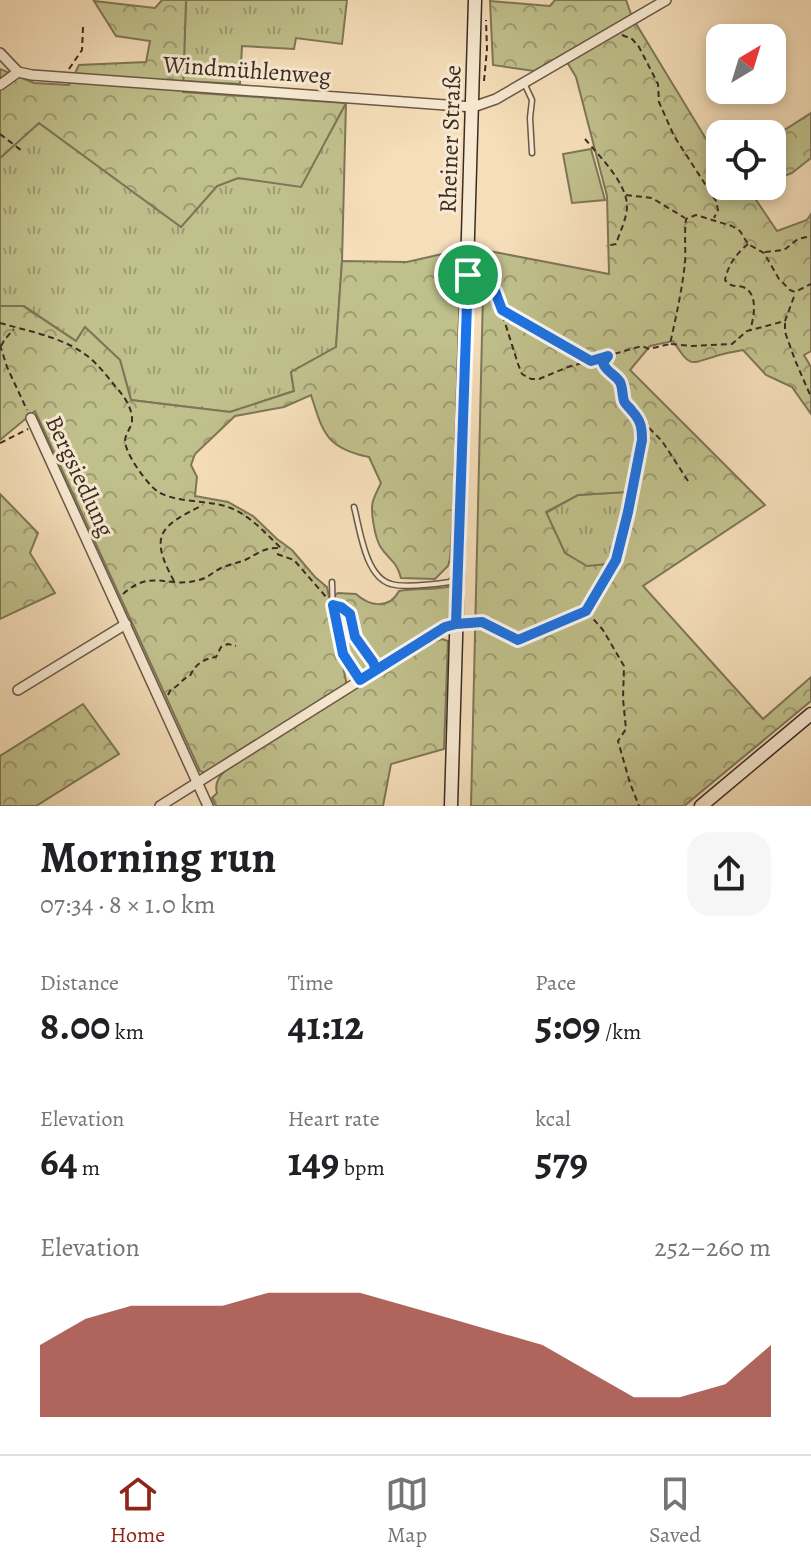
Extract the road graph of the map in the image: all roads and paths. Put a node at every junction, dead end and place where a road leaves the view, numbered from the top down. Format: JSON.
{"nodes":[{"id":1,"x":475,"y":0,"type":"edge"},
{"id":2,"x":666,"y":0,"type":"edge"},
{"id":3,"x":486,"y":11,"type":"dead end"},
{"id":4,"x":83,"y":27,"type":"dead end"},
{"id":5,"x":615,"y":30,"type":"junction"},
{"id":6,"x":0,"y":53,"type":"edge"},
{"id":7,"x":18,"y":72,"type":"junction"},
{"id":8,"x":63,"y":76,"type":"junction"},
{"id":9,"x":524,"y":82,"type":"junction"},
{"id":10,"x":0,"y":85,"type":"edge"},
{"id":11,"x":477,"y":105,"type":"junction"},
{"id":12,"x":0,"y":134,"type":"edge"},
{"id":13,"x":585,"y":139,"type":"dead end"},
{"id":14,"x":22,"y":151,"type":"dead end"},
{"id":15,"x":532,"y":153,"type":"dead end"},
{"id":16,"x":626,"y":195,"type":"junction"},
{"id":17,"x":686,"y":219,"type":"junction"},
{"id":18,"x":712,"y":220,"type":"junction"},
{"id":19,"x":811,"y":236,"type":"edge"},
{"id":20,"x":748,"y":244,"type":"junction"},
{"id":21,"x":606,"y":246,"type":"dead end"},
{"id":22,"x":764,"y":253,"type":"junction"},
{"id":23,"x":468,"y":275,"type":"junction"},
{"id":24,"x":811,"y":284,"type":"edge"},
{"id":25,"x":795,"y":292,"type":"junction"},
{"id":26,"x":502,"y":310,"type":"junction"},
{"id":27,"x":785,"y":321,"type":"junction"},
{"id":28,"x":0,"y":323,"type":"edge"},
{"id":29,"x":16,"y":327,"type":"junction"},
{"id":30,"x":749,"y":331,"type":"junction"},
{"id":31,"x":670,"y":344,"type":"junction"},
{"id":32,"x":0,"y":346,"type":"edge"},
{"id":33,"x":608,"y":356,"type":"junction"},
{"id":34,"x":591,"y":361,"type":"junction"},
{"id":35,"x":605,"y":369,"type":"junction"},
{"id":36,"x":811,"y":397,"type":"edge"},
{"id":37,"x":638,"y":418,"type":"junction"},
{"id":38,"x":33,"y":422,"type":"junction"},
{"id":39,"x":0,"y":443,"type":"edge"},
{"id":40,"x":690,"y":484,"type":"dead end"},
{"id":41,"x":205,"y":503,"type":"junction"},
{"id":42,"x":354,"y":507,"type":"dead end"},
{"id":43,"x":277,"y":554,"type":"dead end"},
{"id":44,"x":459,"y":571,"type":"junction"},
{"id":45,"x":174,"y":582,"type":"junction"},
{"id":46,"x":332,"y":582,"type":"dead end"},
{"id":47,"x":115,"y":601,"type":"junction"},
{"id":48,"x":333,"y":605,"type":"junction"},
{"id":49,"x":586,"y":611,"type":"junction"},
{"id":50,"x":126,"y":624,"type":"junction"},
{"id":51,"x":456,"y":624,"type":"junction"},
{"id":52,"x":236,"y":646,"type":"dead end"},
{"id":53,"x":376,"y":670,"type":"junction"},
{"id":54,"x":360,"y":680,"type":"junction"},
{"id":55,"x":18,"y":690,"type":"dead end"},
{"id":56,"x":161,"y":700,"type":"junction"},
{"id":57,"x":811,"y":714,"type":"edge"},
{"id":58,"x":197,"y":783,"type":"junction"},
{"id":59,"x":160,"y":806,"type":"edge"},
{"id":60,"x":208,"y":806,"type":"edge"},
{"id":61,"x":451,"y":806,"type":"edge"},
{"id":62,"x":639,"y":806,"type":"edge"},
{"id":63,"x":701,"y":806,"type":"edge"}],
"edges":[{"from":1,"to":11,"type":"main road","name":"Rheiner Straße"},
{"from":2,"to":5,"type":"street"},
{"from":3,"to":11,"type":"path"},
{"from":4,"to":8,"type":"path"},
{"from":5,"to":9,"type":"street"},
{"from":5,"to":18,"type":"path"},
{"from":6,"to":7,"type":"street"},
{"from":7,"to":8,"type":"street","name":"Windmühlenweg"},
{"from":7,"to":10,"type":"street"},
{"from":8,"to":11,"type":"street","name":"Windmühlenweg"},
{"from":9,"to":11,"type":"street"},
{"from":9,"to":15,"type":"lane"},
{"from":11,"to":23,"type":"main road","name":"Rheiner Straße"},
{"from":12,"to":14,"type":"path"},
{"from":13,"to":16,"type":"path"},
{"from":16,"to":17,"type":"path"},
{"from":16,"to":21,"type":"path"},
{"from":17,"to":18,"type":"path"},
{"from":17,"to":31,"type":"path"},
{"from":18,"to":20,"type":"path"},
{"from":19,"to":22,"type":"path"},
{"from":20,"to":22,"type":"path"},
{"from":20,"to":30,"type":"path"},
{"from":22,"to":25,"type":"path"},
{"from":23,"to":26,"type":"path"},
{"from":23,"to":44,"type":"main road","name":"Rheiner Straße"},
{"from":24,"to":25,"type":"path"},
{"from":25,"to":27,"type":"path"},
{"from":26,"to":34,"type":"path"},
{"from":26,"to":34,"type":"path"},
{"from":27,"to":30,"type":"path"},
{"from":27,"to":36,"type":"path"},
{"from":28,"to":29,"type":"path"},
{"from":29,"to":32,"type":"path"},
{"from":29,"to":41,"type":"path"},
{"from":30,"to":31,"type":"path"},
{"from":31,"to":33,"type":"path"},
{"from":32,"to":38,"type":"path","name":"Bergsiedlung"},
{"from":33,"to":34,"type":"path"},
{"from":33,"to":35,"type":"path"},
{"from":34,"to":35,"type":"path"},
{"from":35,"to":37,"type":"path"},
{"from":37,"to":40,"type":"path"},
{"from":37,"to":49,"type":"path"},
{"from":38,"to":39,"type":"path"},
{"from":38,"to":47,"type":"street","name":"Bergsiedlung"},
{"from":41,"to":45,"type":"path"},
{"from":41,"to":45,"type":"path"},
{"from":42,"to":44,"type":"lane"},
{"from":43,"to":48,"type":"path"},
{"from":44,"to":51,"type":"main road","name":"Rheiner Straße"},
{"from":45,"to":47,"type":"path"},
{"from":46,"to":48,"type":"lane"},
{"from":47,"to":50,"type":"street","name":"Bergsiedlung"},
{"from":48,"to":53,"type":"path"},
{"from":48,"to":54,"type":"lane"},
{"from":49,"to":51,"type":"path"},
{"from":49,"to":62,"type":"path"},
{"from":50,"to":55,"type":"street"},
{"from":50,"to":56,"type":"street","name":"Bergsiedlung"},
{"from":51,"to":53,"type":"street"},
{"from":51,"to":61,"type":"main road","name":"Rheiner Straße"},
{"from":52,"to":56,"type":"path"},
{"from":53,"to":54,"type":"street"},
{"from":54,"to":58,"type":"street"},
{"from":56,"to":58,"type":"street","name":"Bergsiedlung"},
{"from":57,"to":63,"type":"main road"},
{"from":58,"to":59,"type":"street"},
{"from":58,"to":60,"type":"street","name":"Bergsiedlung"}]}
